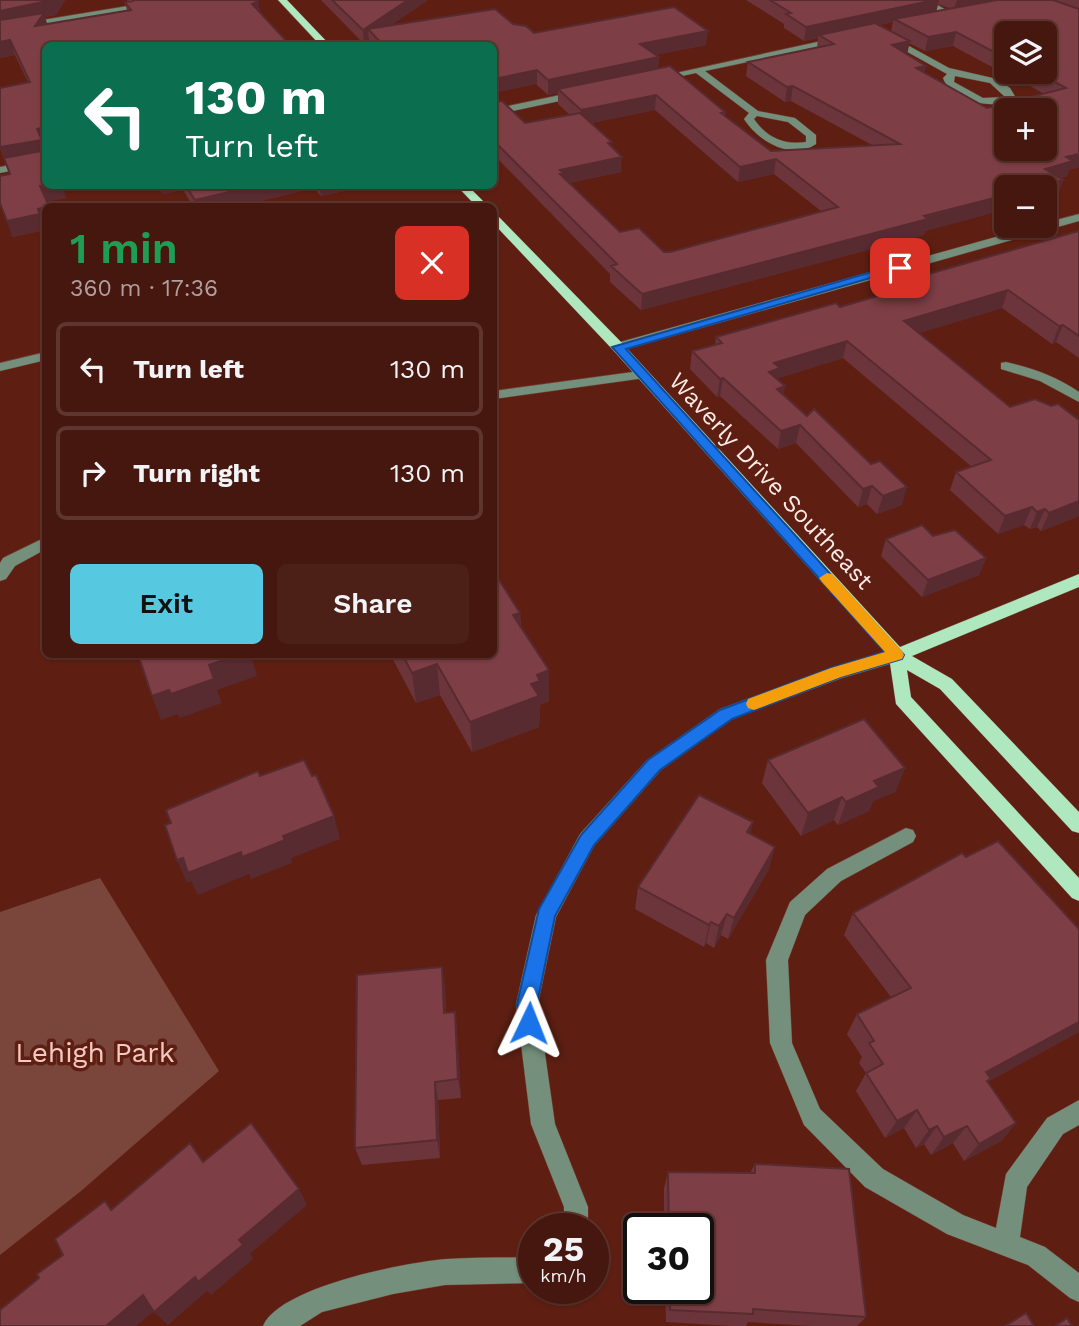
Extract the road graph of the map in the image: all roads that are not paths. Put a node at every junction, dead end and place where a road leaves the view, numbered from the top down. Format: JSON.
{"nodes":[{"id":1,"x":180,"y":0,"type":"edge"},
{"id":2,"x":282,"y":0,"type":"edge"},
{"id":3,"x":922,"y":0,"type":"edge"},
{"id":4,"x":965,"y":13,"type":"edge"},
{"id":5,"x":951,"y":15,"type":"junction"},
{"id":6,"x":939,"y":18,"type":"edge"},
{"id":7,"x":889,"y":29,"type":"edge"},
{"id":8,"x":0,"y":30,"type":"edge"},
{"id":9,"x":851,"y":37,"type":"edge"},
{"id":10,"x":323,"y":42,"type":"edge"},
{"id":11,"x":698,"y":70,"type":"junction"},
{"id":12,"x":953,"y":73,"type":"junction"},
{"id":13,"x":643,"y":81,"type":"edge"},
{"id":14,"x":589,"y":92,"type":"edge"},
{"id":15,"x":497,"y":111,"type":"edge"},
{"id":16,"x":755,"y":113,"type":"junction"},
{"id":17,"x":42,"y":162,"type":"edge"},
{"id":18,"x":0,"y":170,"type":"edge"},
{"id":19,"x":465,"y":189,"type":"edge"},
{"id":20,"x":479,"y":203,"type":"edge"},
{"id":21,"x":1079,"y":217,"type":"edge"},
{"id":22,"x":497,"y":221,"type":"edge"},
{"id":23,"x":618,"y":347,"type":"junction"},
{"id":24,"x":42,"y":357,"type":"edge"},
{"id":25,"x":1006,"y":366,"type":"dead end"},
{"id":26,"x":0,"y":367,"type":"edge"},
{"id":27,"x":640,"y":375,"type":"junction"},
{"id":28,"x":497,"y":395,"type":"edge"},
{"id":29,"x":1079,"y":398,"type":"edge"},
{"id":30,"x":42,"y":544,"type":"edge"},
{"id":31,"x":0,"y":575,"type":"edge"},
{"id":32,"x":1079,"y":580,"type":"edge"},
{"id":33,"x":897,"y":655,"type":"junction"},
{"id":34,"x":1079,"y":825,"type":"edge"},
{"id":35,"x":906,"y":836,"type":"dead end"},
{"id":36,"x":1079,"y":892,"type":"edge"},
{"id":37,"x":1079,"y":1112,"type":"edge"},
{"id":38,"x":576,"y":1213,"type":"edge"},
{"id":39,"x":1006,"y":1244,"type":"junction"},
{"id":40,"x":518,"y":1270,"type":"edge"},
{"id":41,"x":1079,"y":1289,"type":"edge"},
{"id":42,"x":276,"y":1326,"type":"edge"}],
"edges":[{"from":1,"to":8,"type":"street"},
{"from":2,"to":10,"type":"main road"},
{"from":3,"to":5,"type":"street"},
{"from":4,"to":5,"type":"street"},
{"from":5,"to":6,"type":"street"},
{"from":7,"to":12,"type":"street"},
{"from":9,"to":11,"type":"street"},
{"from":11,"to":13,"type":"street"},
{"from":11,"to":16,"type":"street"},
{"from":12,"to":12,"type":"street"},
{"from":14,"to":15,"type":"street"},
{"from":16,"to":16,"type":"street"},
{"from":17,"to":18,"type":"street"},
{"from":19,"to":20,"type":"main road"},
{"from":21,"to":23,"type":"street"},
{"from":22,"to":23,"type":"main road","name":"Waverly Drive Southeast"},
{"from":23,"to":27,"type":"main road","name":"Waverly Drive Southeast"},
{"from":24,"to":26,"type":"street"},
{"from":25,"to":29,"type":"street"},
{"from":27,"to":28,"type":"street"},
{"from":27,"to":33,"type":"main road","name":"Waverly Drive Southeast"},
{"from":30,"to":31,"type":"street"},
{"from":32,"to":33,"type":"main road"},
{"from":33,"to":34,"type":"main road","name":"Waverly Drive Southeast"},
{"from":33,"to":36,"type":"main road"},
{"from":33,"to":38,"type":"street"},
{"from":35,"to":39,"type":"street"},
{"from":37,"to":39,"type":"street"},
{"from":39,"to":41,"type":"street"},
{"from":40,"to":42,"type":"street"}]}
